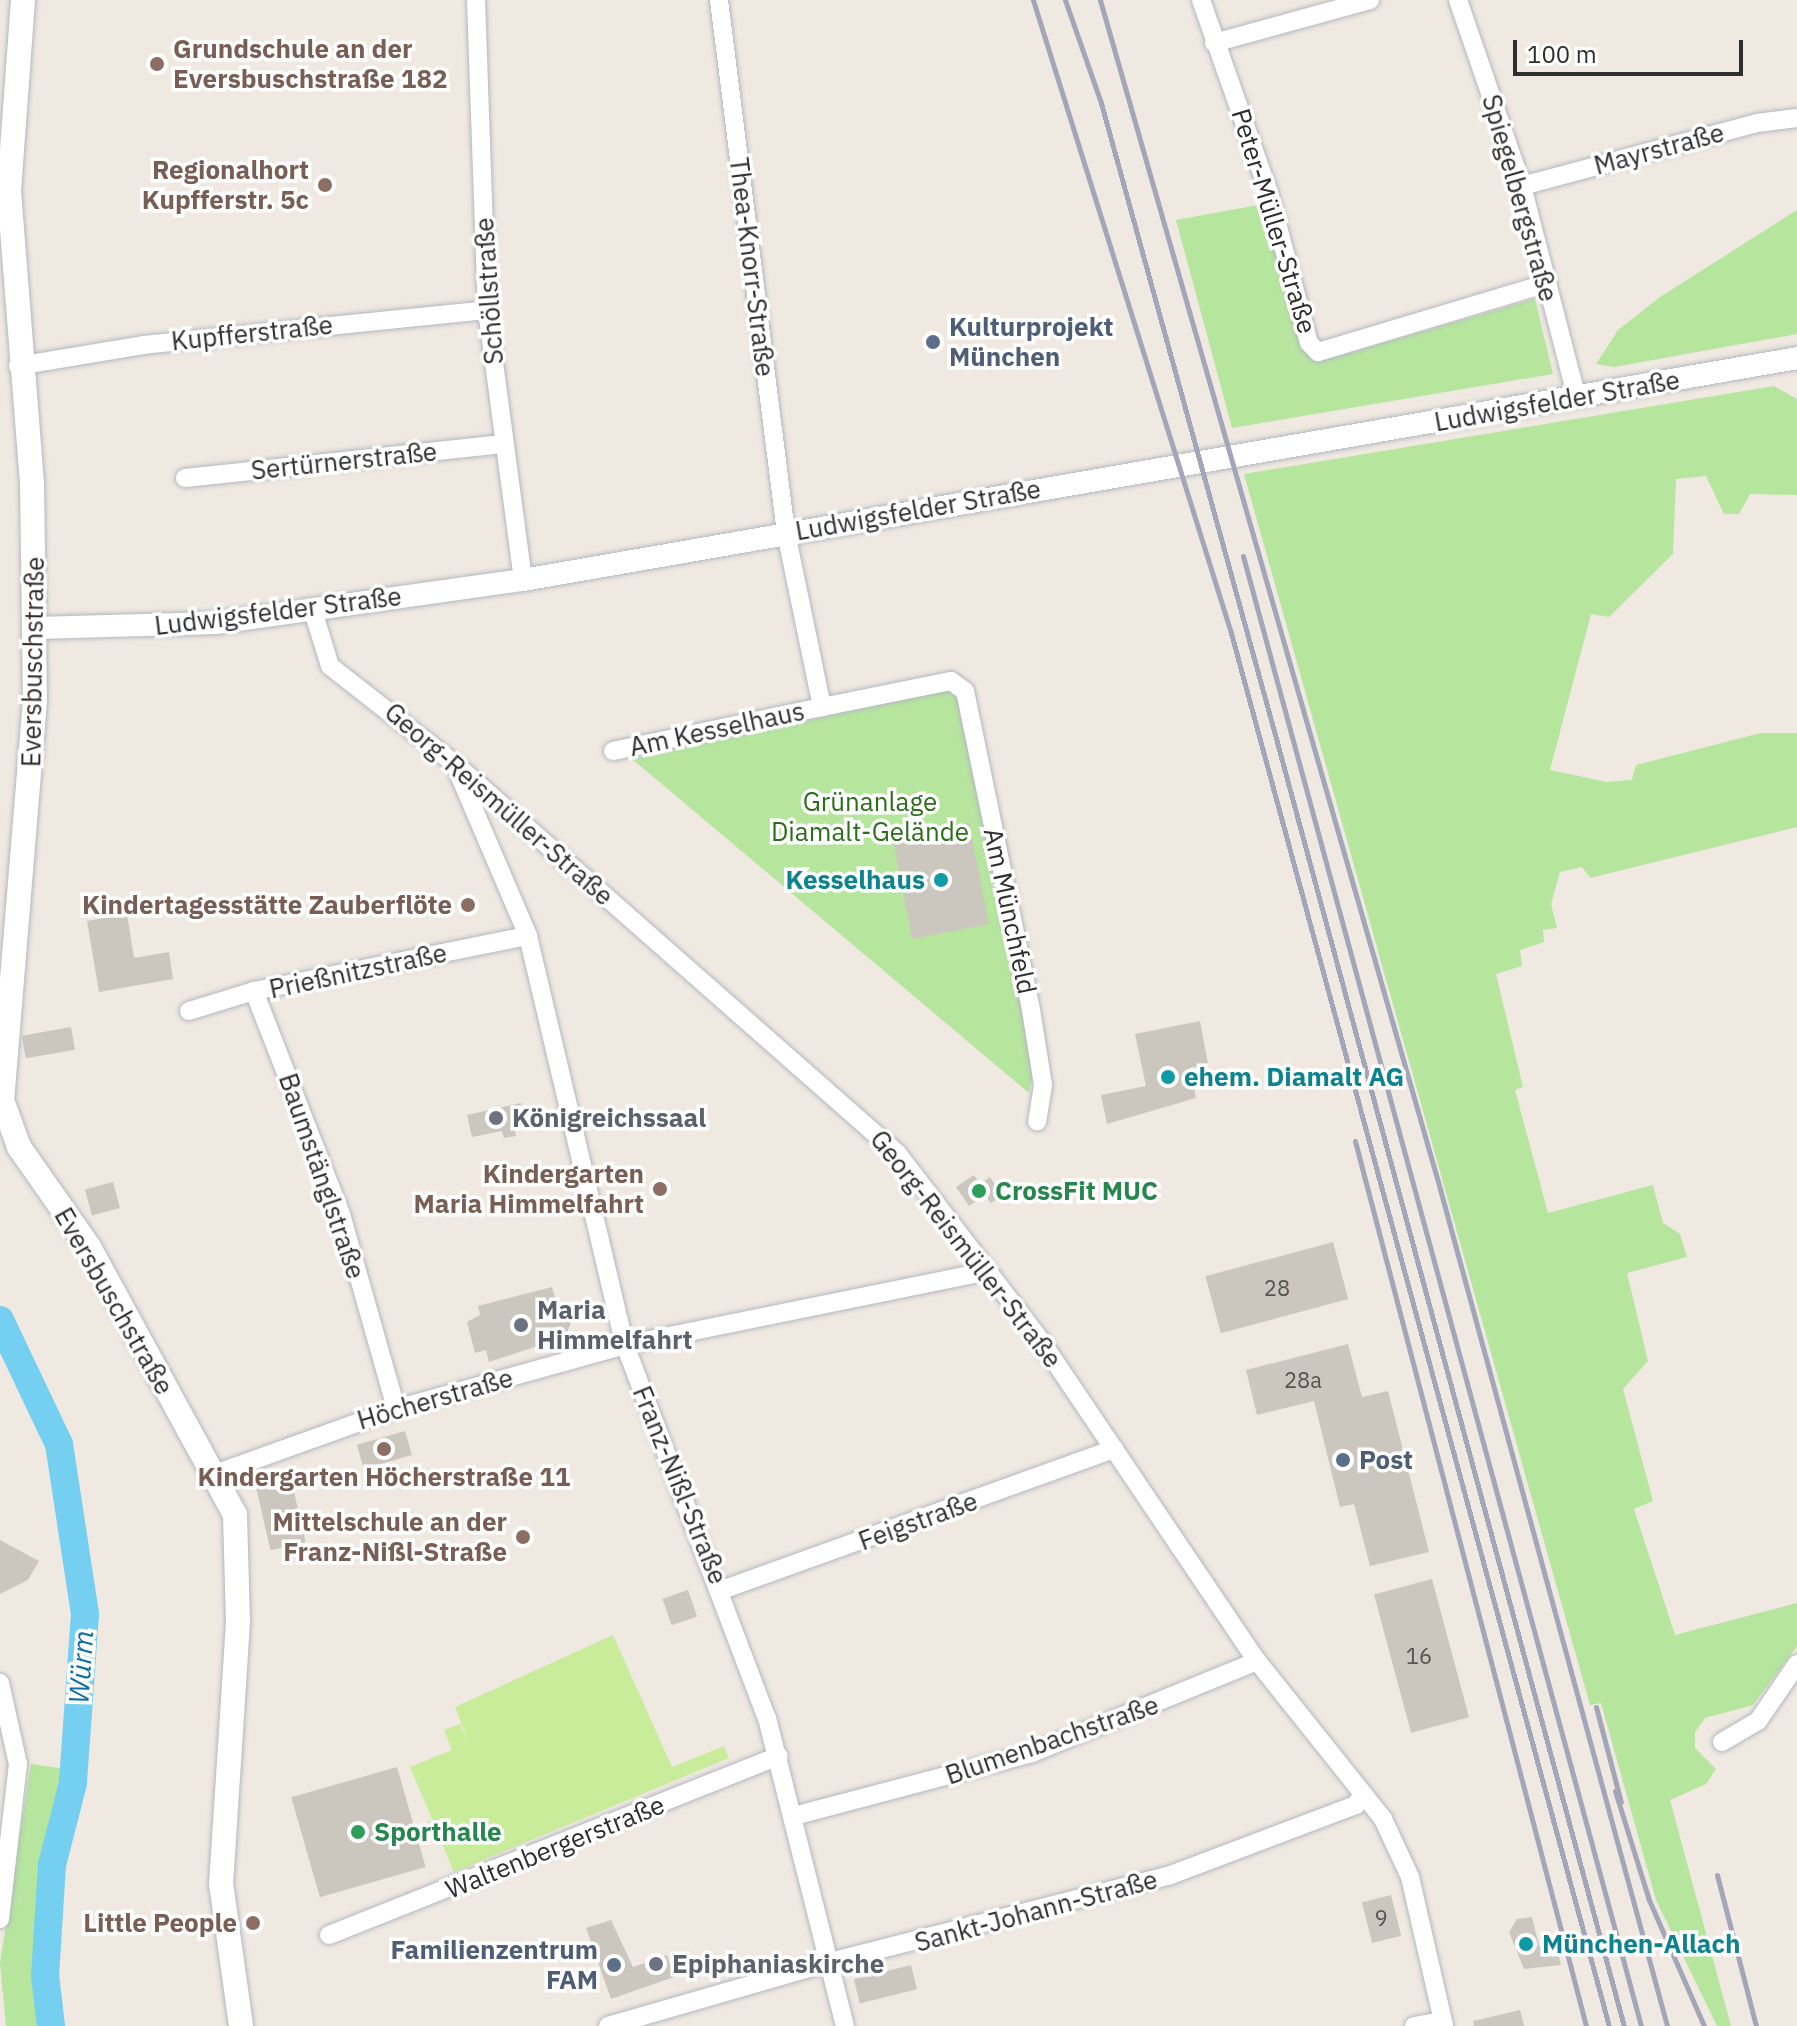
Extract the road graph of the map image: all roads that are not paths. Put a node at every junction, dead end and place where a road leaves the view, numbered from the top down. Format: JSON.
{"nodes":[{"id":1,"x":23,"y":0,"type":"edge"},
{"id":2,"x":476,"y":0,"type":"edge"},
{"id":3,"x":719,"y":0,"type":"edge"},
{"id":4,"x":1201,"y":0,"type":"edge"},
{"id":5,"x":1370,"y":0,"type":"edge"},
{"id":6,"x":1458,"y":0,"type":"edge"},
{"id":7,"x":1214,"y":43,"type":"junction"},
{"id":8,"x":1797,"y":118,"type":"edge"},
{"id":9,"x":6,"y":131,"type":"edge"},
{"id":10,"x":1522,"y":186,"type":"junction"},
{"id":11,"x":5,"y":267,"type":"edge"},
{"id":12,"x":1544,"y":284,"type":"junction"},
{"id":13,"x":487,"y":310,"type":"junction"},
{"id":14,"x":1797,"y":358,"type":"edge"},
{"id":15,"x":18,"y":366,"type":"junction"},
{"id":16,"x":1577,"y":398,"type":"junction"},
{"id":17,"x":503,"y":444,"type":"junction"},
{"id":18,"x":185,"y":478,"type":"dead end"},
{"id":19,"x":786,"y":533,"type":"junction"},
{"id":20,"x":523,"y":580,"type":"junction"},
{"id":21,"x":313,"y":611,"type":"junction"},
{"id":22,"x":36,"y":628,"type":"junction"},
{"id":23,"x":822,"y":707,"type":"junction"},
{"id":24,"x":613,"y":751,"type":"dead end"},
{"id":25,"x":455,"y":764,"type":"junction"},
{"id":26,"x":528,"y":936,"type":"junction"},
{"id":27,"x":254,"y":991,"type":"junction"},
{"id":28,"x":189,"y":1011,"type":"dead end"},
{"id":29,"x":3,"y":1117,"type":"edge"},
{"id":30,"x":1037,"y":1122,"type":"dead end"},
{"id":31,"x":989,"y":1271,"type":"junction"},
{"id":32,"x":625,"y":1345,"type":"junction"},
{"id":33,"x":396,"y":1409,"type":"junction"},
{"id":34,"x":1114,"y":1449,"type":"junction"},
{"id":35,"x":215,"y":1474,"type":"junction"},
{"id":36,"x":722,"y":1590,"type":"junction"},
{"id":37,"x":1257,"y":1661,"type":"junction"},
{"id":38,"x":1797,"y":1664,"type":"edge"},
{"id":39,"x":0,"y":1683,"type":"edge"},
{"id":40,"x":1722,"y":1742,"type":"dead end"},
{"id":41,"x":779,"y":1756,"type":"junction"},
{"id":42,"x":1361,"y":1796,"type":"junction"},
{"id":43,"x":794,"y":1816,"type":"junction"},
{"id":44,"x":0,"y":1919,"type":"edge"},
{"id":45,"x":329,"y":1935,"type":"dead end"},
{"id":46,"x":826,"y":1963,"type":"junction"},
{"id":47,"x":1444,"y":2023,"type":"edge"},
{"id":48,"x":615,"y":2025,"type":"edge"},
{"id":49,"x":241,"y":2026,"type":"edge"},
{"id":50,"x":845,"y":2026,"type":"edge"},
{"id":51,"x":1414,"y":2026,"type":"edge"}],
"edges":[{"from":1,"to":9,"type":"main road","name":"Eversbuschstraße"},
{"from":2,"to":13,"type":"street","name":"Schöllstraße"},
{"from":3,"to":19,"type":"street","name":"Thea-Knorr-Straße"},
{"from":4,"to":7,"type":"street","name":"Peter-Müller-Straße"},
{"from":5,"to":7,"type":"street"},
{"from":6,"to":10,"type":"street","name":"Spiegelbergstraße"},
{"from":7,"to":12,"type":"street","name":"Peter-Müller-Straße"},
{"from":8,"to":10,"type":"street","name":"Mayrstraße"},
{"from":9,"to":11,"type":"main road","name":"Eversbuschstraße"},
{"from":10,"to":12,"type":"street","name":"Spiegelbergstraße"},
{"from":11,"to":15,"type":"main road","name":"Eversbuschstraße"},
{"from":12,"to":16,"type":"street","name":"Spiegelbergstraße"},
{"from":13,"to":15,"type":"street","name":"Kupfferstraße"},
{"from":13,"to":17,"type":"street","name":"Schöllstraße"},
{"from":14,"to":16,"type":"street","name":"Ludwigsfelder Straße"},
{"from":15,"to":22,"type":"main road","name":"Eversbuschstraße"},
{"from":16,"to":19,"type":"street","name":"Ludwigsfelder Straße"},
{"from":17,"to":18,"type":"street","name":"Sertürnerstraße"},
{"from":17,"to":20,"type":"street","name":"Schöllstraße"},
{"from":19,"to":20,"type":"street","name":"Ludwigsfelder Straße"},
{"from":19,"to":23,"type":"street"},
{"from":20,"to":21,"type":"street","name":"Ludwigsfelder Straße"},
{"from":21,"to":22,"type":"street","name":"Ludwigsfelder Straße"},
{"from":21,"to":25,"type":"street","name":"Georg-Reismüller-Straße"},
{"from":22,"to":29,"type":"main road","name":"Eversbuschstraße"},
{"from":23,"to":24,"type":"street","name":"Am Kesselhaus"},
{"from":23,"to":30,"type":"street","name":"Am Münchfeld"},
{"from":25,"to":26,"type":"street","name":"Franz-Nißl-Straße"},
{"from":25,"to":31,"type":"street","name":"Georg-Reismüller-Straße"},
{"from":26,"to":27,"type":"street","name":"Prießnitzstraße"},
{"from":26,"to":32,"type":"street","name":"Franz-Nißl-Straße"},
{"from":27,"to":28,"type":"street","name":"Prießnitzstraße"},
{"from":27,"to":33,"type":"street","name":"Baumstänglstraße"},
{"from":29,"to":35,"type":"main road","name":"Eversbuschstraße"},
{"from":31,"to":32,"type":"street","name":"Höcherstraße"},
{"from":31,"to":34,"type":"street","name":"Georg-Reismüller-Straße"},
{"from":32,"to":33,"type":"street","name":"Höcherstraße"},
{"from":32,"to":36,"type":"street","name":"Franz-Nißl-Straße"},
{"from":33,"to":35,"type":"street","name":"Höcherstraße"},
{"from":34,"to":36,"type":"street","name":"Feigstraße"},
{"from":34,"to":37,"type":"street","name":"Georg-Reismüller-Straße"},
{"from":35,"to":49,"type":"main road","name":"Eversbuschstraße"},
{"from":36,"to":41,"type":"street","name":"Franz-Nißl-Straße"},
{"from":37,"to":42,"type":"street","name":"Georg-Reismüller-Straße"},
{"from":37,"to":43,"type":"street","name":"Blumenbachstraße"},
{"from":38,"to":40,"type":"street"},
{"from":39,"to":44,"type":"street"},
{"from":41,"to":43,"type":"street","name":"Franz-Nißl-Straße"},
{"from":41,"to":45,"type":"street","name":"Waltenbergerstraße"},
{"from":42,"to":46,"type":"street","name":"Sankt-Johann-Straße"},
{"from":42,"to":47,"type":"street","name":"Georg-Reismüller-Straße"},
{"from":43,"to":46,"type":"street","name":"Franz-Nißl-Straße"},
{"from":46,"to":48,"type":"street","name":"Sankt-Johann-Straße"},
{"from":46,"to":50,"type":"street","name":"Franz-Nißl-Straße"},
{"from":47,"to":51,"type":"street"}]}
